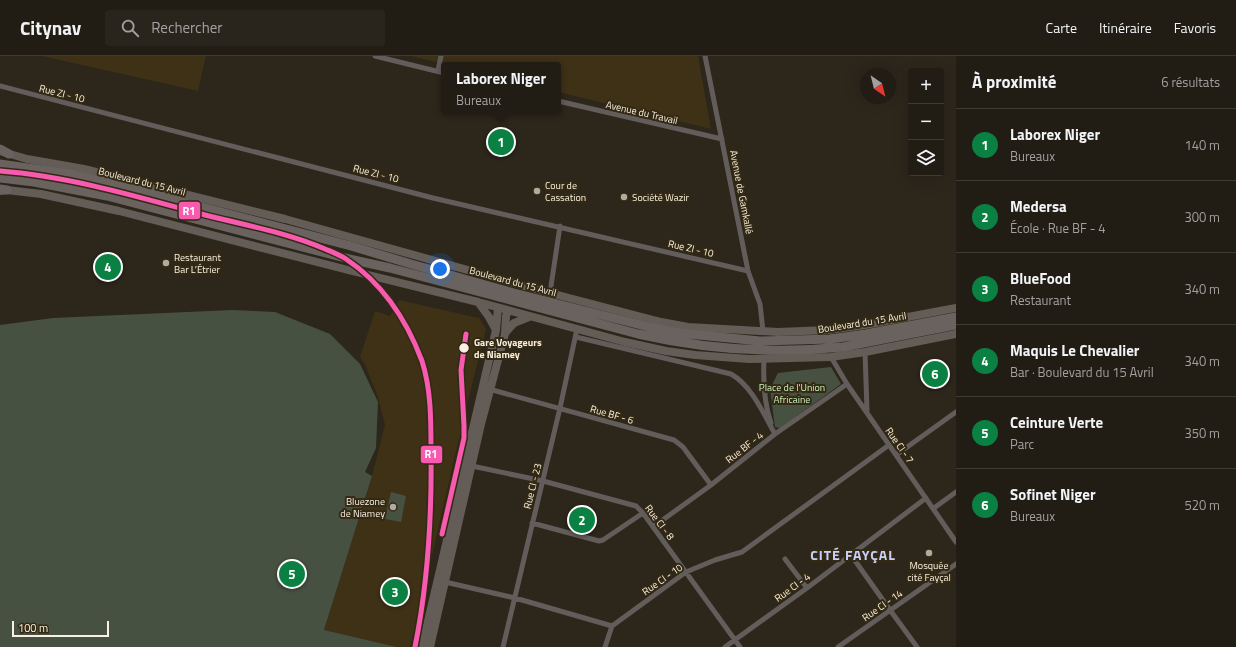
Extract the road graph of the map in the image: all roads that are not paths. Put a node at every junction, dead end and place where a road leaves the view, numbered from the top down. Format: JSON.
{"nodes":[{"id":1,"x":375,"y":56,"type":"edge"},
{"id":2,"x":441,"y":56,"type":"edge"},
{"id":3,"x":705,"y":56,"type":"edge"},
{"id":4,"x":438,"y":71,"type":"junction"},
{"id":5,"x":441,"y":72,"type":"edge"},
{"id":6,"x":0,"y":86,"type":"edge"},
{"id":7,"x":561,"y":102,"type":"edge"},
{"id":8,"x":722,"y":139,"type":"junction"},
{"id":9,"x":0,"y":149,"type":"edge"},
{"id":10,"x":5,"y":153,"type":"edge"},
{"id":11,"x":0,"y":164,"type":"edge"},
{"id":12,"x":0,"y":178,"type":"edge"},
{"id":13,"x":2,"y":190,"type":"edge"},
{"id":14,"x":560,"y":226,"type":"junction"},
{"id":15,"x":748,"y":271,"type":"junction"},
{"id":16,"x":550,"y":293,"type":"junction"},
{"id":17,"x":478,"y":302,"type":"junction"},
{"id":18,"x":498,"y":308,"type":"junction"},
{"id":19,"x":956,"y":308,"type":"edge"},
{"id":20,"x":508,"y":311,"type":"junction"},
{"id":21,"x":529,"y":317,"type":"junction"},
{"id":22,"x":956,"y":317,"type":"edge"},
{"id":23,"x":956,"y":325,"type":"edge"},
{"id":24,"x":496,"y":330,"type":"junction"},
{"id":25,"x":764,"y":331,"type":"junction"},
{"id":26,"x":576,"y":333,"type":"junction"},
{"id":27,"x":505,"y":334,"type":"junction"},
{"id":28,"x":956,"y":334,"type":"edge"},
{"id":29,"x":492,"y":343,"type":"junction"},
{"id":30,"x":501,"y":346,"type":"junction"},
{"id":31,"x":865,"y":352,"type":"junction"},
{"id":32,"x":831,"y":357,"type":"junction"},
{"id":33,"x":764,"y":359,"type":"junction"},
{"id":34,"x":847,"y":384,"type":"junction"},
{"id":35,"x":489,"y":389,"type":"junction"},
{"id":36,"x":560,"y":408,"type":"junction"},
{"id":37,"x":867,"y":412,"type":"junction"},
{"id":38,"x":956,"y":412,"type":"edge"},
{"id":39,"x":775,"y":434,"type":"junction"},
{"id":40,"x":889,"y":445,"type":"junction"},
{"id":41,"x":896,"y":455,"type":"junction"},
{"id":42,"x":472,"y":466,"type":"junction"},
{"id":43,"x":542,"y":481,"type":"junction"},
{"id":44,"x":711,"y":485,"type":"junction"},
{"id":45,"x":956,"y":492,"type":"edge"},
{"id":46,"x":926,"y":498,"type":"junction"},
{"id":47,"x":934,"y":508,"type":"junction"},
{"id":48,"x":643,"y":513,"type":"junction"},
{"id":49,"x":532,"y":523,"type":"junction"},
{"id":50,"x":653,"y":527,"type":"junction"},
{"id":51,"x":956,"y":542,"type":"edge"},
{"id":52,"x":851,"y":555,"type":"junction"},
{"id":53,"x":785,"y":558,"type":"dead end"},
{"id":54,"x":956,"y":564,"type":"edge"},
{"id":55,"x":686,"y":572,"type":"junction"},
{"id":56,"x":444,"y":582,"type":"junction"},
{"id":57,"x":807,"y":588,"type":"junction"},
{"id":58,"x":514,"y":598,"type":"junction"},
{"id":59,"x":890,"y":610,"type":"junction"},
{"id":60,"x":612,"y":626,"type":"junction"},
{"id":61,"x":734,"y":639,"type":"junction"},
{"id":62,"x":422,"y":647,"type":"edge"},
{"id":63,"x":430,"y":647,"type":"edge"},
{"id":64,"x":503,"y":647,"type":"edge"},
{"id":65,"x":605,"y":647,"type":"edge"},
{"id":66,"x":725,"y":647,"type":"edge"},
{"id":67,"x":740,"y":647,"type":"edge"},
{"id":68,"x":838,"y":647,"type":"edge"},
{"id":69,"x":917,"y":647,"type":"edge"}],
"edges":[{"from":1,"to":4,"type":"street"},
{"from":2,"to":4,"type":"street"},
{"from":3,"to":8,"type":"street","name":"Avenue de Gamkallé"},
{"from":4,"to":5,"type":"street"},
{"from":6,"to":14,"type":"street","name":"Rue ZI - 10"},
{"from":7,"to":8,"type":"street","name":"Avenue du Travail"},
{"from":8,"to":15,"type":"street","name":"Avenue de Gamkallé"},
{"from":9,"to":10,"type":"highway"},
{"from":10,"to":16,"type":"main road","name":"Boulevard du 15 Avril"},
{"from":11,"to":22,"type":"highway","name":"Boulevard du 15 Avril"},
{"from":12,"to":23,"type":"highway","name":"Boulevard du 15 Avril"},
{"from":13,"to":17,"type":"main road"},
{"from":14,"to":15,"type":"street","name":"Rue ZI - 10"},
{"from":14,"to":16,"type":"street"},
{"from":15,"to":25,"type":"street","name":"Avenue de Gamkallé"},
{"from":16,"to":25,"type":"main road","name":"Boulevard du 15 Avril"},
{"from":17,"to":18,"type":"main road"},
{"from":17,"to":24,"type":"main road"},
{"from":18,"to":20,"type":"main road"},
{"from":18,"to":24,"type":"main road"},
{"from":19,"to":25,"type":"main road","name":"Boulevard du 15 Avril"},
{"from":20,"to":21,"type":"main road"},
{"from":20,"to":27,"type":"main road"},
{"from":21,"to":26,"type":"main road"},
{"from":21,"to":27,"type":"main road"},
{"from":24,"to":29,"type":"main road"},
{"from":26,"to":33,"type":"main road"},
{"from":26,"to":36,"type":"street","name":"Rue CI - 23"},
{"from":26,"to":39,"type":"street"},
{"from":27,"to":30,"type":"main road"},
{"from":28,"to":31,"type":"main road"},
{"from":29,"to":30,"type":"main road"},
{"from":29,"to":62,"type":"main road"},
{"from":30,"to":35,"type":"main road"},
{"from":31,"to":32,"type":"main road"},
{"from":31,"to":37,"type":"street"},
{"from":32,"to":33,"type":"main road"},
{"from":32,"to":34,"type":"street","name":"Rue CI - 7"},
{"from":33,"to":39,"type":"street"},
{"from":34,"to":37,"type":"street","name":"Rue CI - 7"},
{"from":34,"to":39,"type":"street","name":"Rue BF - 4"},
{"from":35,"to":36,"type":"street","name":"Rue BF - 6"},
{"from":35,"to":42,"type":"main road"},
{"from":36,"to":43,"type":"street","name":"Rue CI - 23"},
{"from":36,"to":44,"type":"street","name":"Rue BF - 6"},
{"from":37,"to":40,"type":"street","name":"Rue CI - 7"},
{"from":38,"to":41,"type":"street"},
{"from":39,"to":44,"type":"street","name":"Rue BF - 4"},
{"from":40,"to":41,"type":"street","name":"Rue CI - 7"},
{"from":40,"to":55,"type":"street","name":"Rue CI - 10"},
{"from":41,"to":46,"type":"street","name":"Rue CI - 7"},
{"from":42,"to":43,"type":"street","name":"Rue CI - 8"},
{"from":42,"to":56,"type":"main road"},
{"from":43,"to":48,"type":"street","name":"Rue CI - 8"},
{"from":43,"to":49,"type":"street","name":"Rue CI - 23"},
{"from":44,"to":50,"type":"street","name":"Rue BF - 4"},
{"from":45,"to":47,"type":"street"},
{"from":46,"to":47,"type":"street","name":"Rue CI - 7"},
{"from":46,"to":52,"type":"street","name":"Rue CI - 4"},
{"from":47,"to":51,"type":"street","name":"Rue CI - 7"},
{"from":48,"to":49,"type":"street"},
{"from":48,"to":50,"type":"street","name":"Rue CI - 8"},
{"from":49,"to":58,"type":"street","name":"Rue CI - 23"},
{"from":50,"to":55,"type":"street","name":"Rue CI - 8"},
{"from":52,"to":57,"type":"street","name":"Rue CI - 4"},
{"from":52,"to":59,"type":"street"},
{"from":53,"to":57,"type":"street"},
{"from":54,"to":59,"type":"street","name":"Rue CI - 14"},
{"from":55,"to":60,"type":"street","name":"Rue CI - 10"},
{"from":55,"to":61,"type":"street","name":"Rue CI - 8"},
{"from":56,"to":58,"type":"street"},
{"from":56,"to":63,"type":"main road"},
{"from":57,"to":61,"type":"street","name":"Rue CI - 4"},
{"from":58,"to":60,"type":"street"},
{"from":58,"to":64,"type":"street","name":"Rue CI - 23"},
{"from":59,"to":68,"type":"street","name":"Rue CI - 14"},
{"from":59,"to":69,"type":"street"},
{"from":60,"to":65,"type":"street"},
{"from":61,"to":66,"type":"street","name":"Rue CI - 4"},
{"from":61,"to":67,"type":"street","name":"Rue CI - 8"}]}
